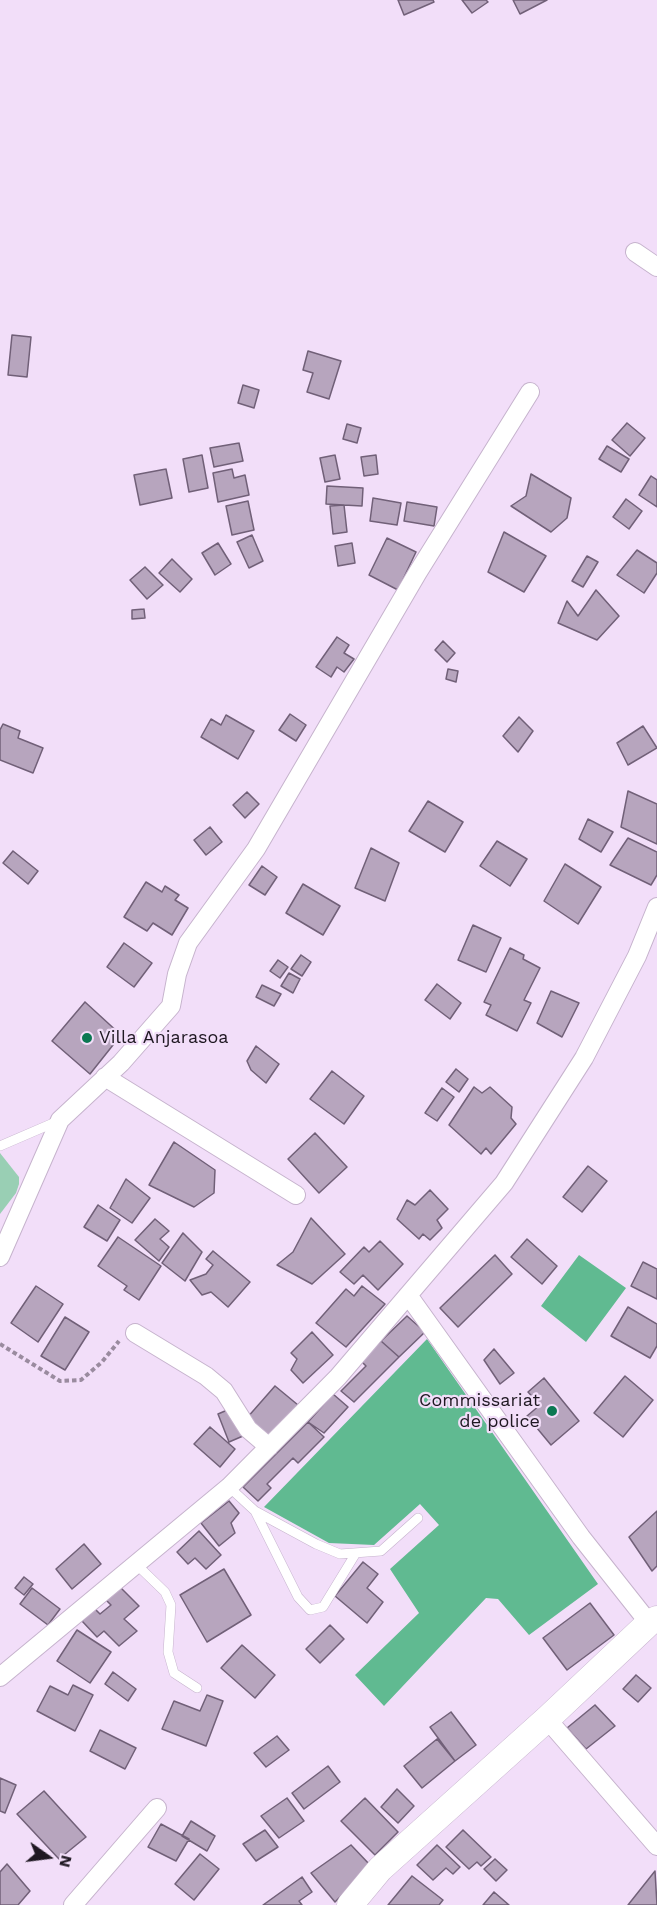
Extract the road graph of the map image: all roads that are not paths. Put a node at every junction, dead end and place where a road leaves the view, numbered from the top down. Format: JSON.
{"nodes":[{"id":1,"x":635,"y":252,"type":"dead end"},
{"id":2,"x":657,"y":267,"type":"edge"},
{"id":3,"x":530,"y":392,"type":"dead end"},
{"id":4,"x":657,"y":907,"type":"edge"},
{"id":5,"x":105,"y":1077,"type":"junction"},
{"id":6,"x":60,"y":1120,"type":"junction"},
{"id":7,"x":0,"y":1146,"type":"edge"},
{"id":8,"x":296,"y":1196,"type":"dead end"},
{"id":9,"x":0,"y":1257,"type":"edge"},
{"id":10,"x":408,"y":1295,"type":"junction"},
{"id":11,"x":135,"y":1333,"type":"road end"},
{"id":12,"x":269,"y":1447,"type":"junction"},
{"id":13,"x":229,"y":1487,"type":"junction"},
{"id":14,"x":255,"y":1511,"type":"junction"},
{"id":15,"x":418,"y":1518,"type":"dead end"},
{"id":16,"x":356,"y":1553,"type":"junction"},
{"id":17,"x":136,"y":1565,"type":"junction"},
{"id":18,"x":653,"y":1621,"type":"edge"},
{"id":19,"x":0,"y":1677,"type":"edge"},
{"id":20,"x":197,"y":1688,"type":"dead end"},
{"id":21,"x":547,"y":1719,"type":"junction"},
{"id":22,"x":157,"y":1808,"type":"dead end"},
{"id":23,"x":657,"y":1845,"type":"edge"},
{"id":24,"x":73,"y":1905,"type":"edge"},
{"id":25,"x":350,"y":1905,"type":"edge"}],
"edges":[{"from":1,"to":2,"type":"street"},
{"from":3,"to":5,"type":"street"},
{"from":4,"to":10,"type":"street"},
{"from":5,"to":6,"type":"street"},
{"from":5,"to":8,"type":"street"},
{"from":6,"to":7,"type":"lane"},
{"from":6,"to":9,"type":"street"},
{"from":10,"to":12,"type":"street"},
{"from":10,"to":18,"type":"street"},
{"from":11,"to":12,"type":"street"},
{"from":12,"to":13,"type":"street"},
{"from":13,"to":14,"type":"lane"},
{"from":13,"to":17,"type":"street"},
{"from":14,"to":16,"type":"lane"},
{"from":14,"to":16,"type":"lane"},
{"from":15,"to":16,"type":"lane"},
{"from":17,"to":19,"type":"street"},
{"from":17,"to":20,"type":"lane"},
{"from":18,"to":21,"type":"street"},
{"from":21,"to":23,"type":"street"},
{"from":21,"to":25,"type":"street"},
{"from":22,"to":24,"type":"street"}]}
